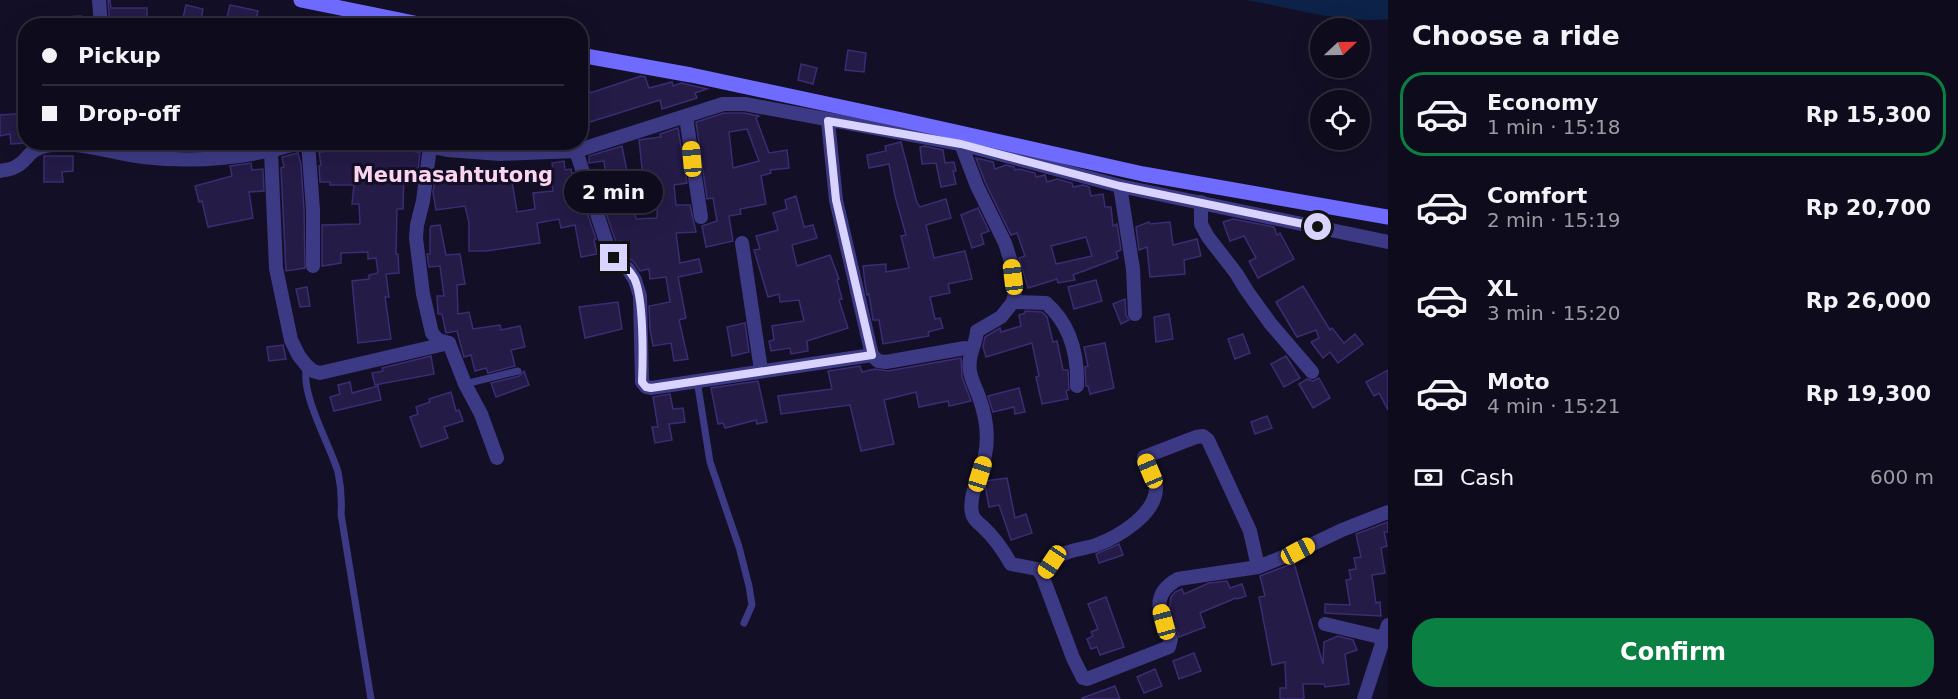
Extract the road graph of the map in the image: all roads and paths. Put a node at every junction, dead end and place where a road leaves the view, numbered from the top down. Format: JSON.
{"nodes":[{"id":1,"x":99,"y":0,"type":"edge"},
{"id":2,"x":301,"y":0,"type":"edge"},
{"id":3,"x":100,"y":18,"type":"edge"},
{"id":4,"x":353,"y":18,"type":"edge"},
{"id":5,"x":588,"y":56,"type":"edge"},
{"id":6,"x":686,"y":117,"type":"junction"},
{"id":7,"x":828,"y":121,"type":"junction"},
{"id":8,"x":961,"y":144,"type":"junction"},
{"id":9,"x":588,"y":147,"type":"edge"},
{"id":10,"x":32,"y":150,"type":"edge"},
{"id":11,"x":114,"y":150,"type":"edge"},
{"id":12,"x":257,"y":150,"type":"edge"},
{"id":13,"x":268,"y":150,"type":"edge"},
{"id":14,"x":309,"y":150,"type":"edge"},
{"id":15,"x":430,"y":150,"type":"edge"},
{"id":16,"x":553,"y":150,"type":"edge"},
{"id":17,"x":579,"y":150,"type":"edge"},
{"id":18,"x":576,"y":151,"type":"junction"},
{"id":19,"x":0,"y":171,"type":"edge"},
{"id":20,"x":1120,"y":186,"type":"junction"},
{"id":21,"x":1201,"y":202,"type":"junction"},
{"id":22,"x":701,"y":217,"type":"dead end"},
{"id":23,"x":1388,"y":217,"type":"edge"},
{"id":24,"x":1388,"y":242,"type":"edge"},
{"id":25,"x":742,"y":243,"type":"dead end"},
{"id":26,"x":314,"y":266,"type":"dead end"},
{"id":27,"x":1013,"y":302,"type":"junction"},
{"id":28,"x":1135,"y":314,"type":"dead end"},
{"id":29,"x":449,"y":343,"type":"junction"},
{"id":30,"x":965,"y":348,"type":"dead end"},
{"id":31,"x":872,"y":355,"type":"junction"},
{"id":32,"x":307,"y":366,"type":"junction"},
{"id":33,"x":761,"y":370,"type":"junction"},
{"id":34,"x":518,"y":371,"type":"dead end"},
{"id":35,"x":1312,"y":372,"type":"dead end"},
{"id":36,"x":698,"y":380,"type":"junction"},
{"id":37,"x":465,"y":384,"type":"junction"},
{"id":38,"x":1077,"y":386,"type":"dead end"},
{"id":39,"x":497,"y":458,"type":"dead end"},
{"id":40,"x":1388,"y":512,"type":"edge"},
{"id":41,"x":1258,"y":567,"type":"junction"},
{"id":42,"x":1042,"y":575,"type":"junction"},
{"id":43,"x":744,"y":624,"type":"dead end"},
{"id":44,"x":1324,"y":624,"type":"dead end"},
{"id":45,"x":1386,"y":632,"type":"edge"},
{"id":46,"x":371,"y":699,"type":"edge"},
{"id":47,"x":1364,"y":699,"type":"edge"}],
"edges":[{"from":1,"to":3,"type":"street"},
{"from":2,"to":4,"type":"street"},
{"from":5,"to":23,"type":"street"},
{"from":6,"to":7,"type":"street"},
{"from":6,"to":9,"type":"street"},
{"from":6,"to":22,"type":"street"},
{"from":7,"to":8,"type":"street"},
{"from":7,"to":31,"type":"street"},
{"from":8,"to":20,"type":"street"},
{"from":8,"to":27,"type":"street"},
{"from":10,"to":19,"type":"street"},
{"from":11,"to":12,"type":"street"},
{"from":13,"to":32,"type":"street"},
{"from":14,"to":26,"type":"street"},
{"from":15,"to":29,"type":"street"},
{"from":16,"to":18,"type":"street"},
{"from":17,"to":18,"type":"street"},
{"from":18,"to":36,"type":"street"},
{"from":20,"to":21,"type":"street"},
{"from":20,"to":28,"type":"street"},
{"from":21,"to":24,"type":"street"},
{"from":21,"to":35,"type":"street"},
{"from":25,"to":33,"type":"street"},
{"from":27,"to":38,"type":"street"},
{"from":27,"to":42,"type":"street"},
{"from":29,"to":32,"type":"street"},
{"from":29,"to":37,"type":"street"},
{"from":30,"to":31,"type":"street"},
{"from":31,"to":33,"type":"street"},
{"from":32,"to":46,"type":"lane"},
{"from":33,"to":36,"type":"street"},
{"from":34,"to":37,"type":"lane"},
{"from":36,"to":43,"type":"lane"},
{"from":37,"to":39,"type":"street"},
{"from":40,"to":41,"type":"street"},
{"from":41,"to":42,"type":"street"},
{"from":41,"to":42,"type":"street"},
{"from":44,"to":45,"type":"street"},
{"from":45,"to":47,"type":"street"}]}
